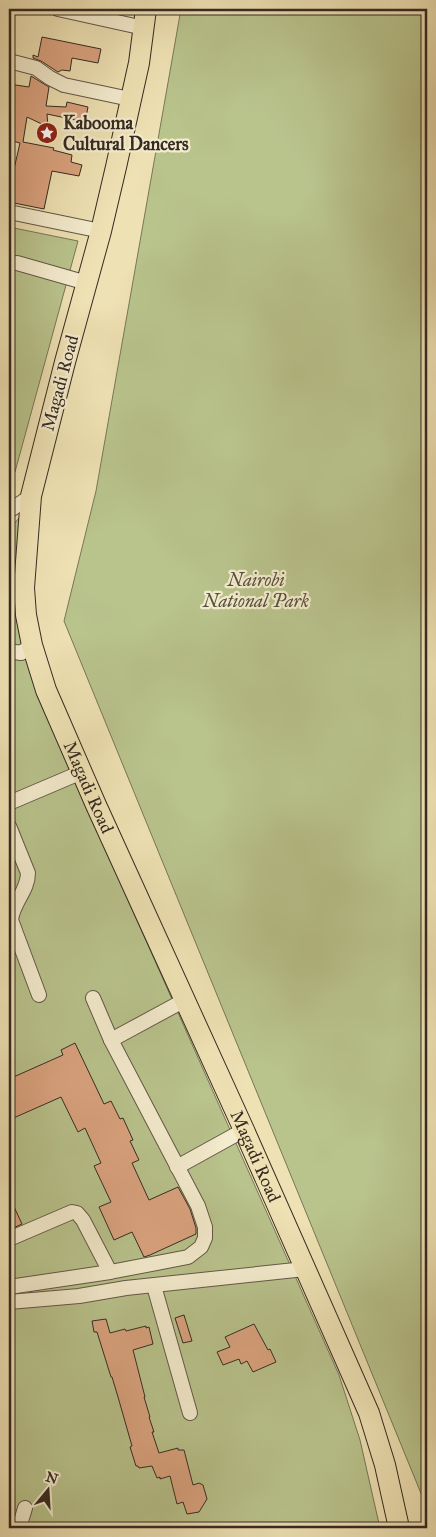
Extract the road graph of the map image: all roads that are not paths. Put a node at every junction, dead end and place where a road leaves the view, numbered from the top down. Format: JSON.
{"nodes":[{"id":1,"x":58,"y":9,"type":"edge"},
{"id":2,"x":145,"y":19,"type":"edge"},
{"id":3,"x":9,"y":61,"type":"edge"},
{"id":4,"x":130,"y":99,"type":"junction"},
{"id":5,"x":9,"y":212,"type":"edge"},
{"id":6,"x":101,"y":231,"type":"junction"},
{"id":7,"x":17,"y":263,"type":"dead end"},
{"id":8,"x":87,"y":283,"type":"junction"},
{"id":9,"x":31,"y":496,"type":"junction"},
{"id":10,"x":9,"y":511,"type":"edge"},
{"id":11,"x":32,"y":645,"type":"junction"},
{"id":12,"x":9,"y":651,"type":"edge"},
{"id":13,"x":82,"y":772,"type":"junction"},
{"id":14,"x":9,"y":803,"type":"edge"},
{"id":15,"x":9,"y":826,"type":"edge"},
{"id":16,"x":38,"y":996,"type":"dead end"},
{"id":17,"x":93,"y":998,"type":"dead end"},
{"id":18,"x":185,"y":1000,"type":"junction"},
{"id":19,"x":111,"y":1040,"type":"junction"},
{"id":20,"x":244,"y":1130,"type":"junction"},
{"id":21,"x":177,"y":1167,"type":"junction"},
{"id":22,"x":9,"y":1239,"type":"edge"},
{"id":23,"x":305,"y":1269,"type":"junction"},
{"id":24,"x":110,"y":1272,"type":"junction"},
{"id":25,"x":10,"y":1284,"type":"edge"},
{"id":26,"x":154,"y":1286,"type":"junction"},
{"id":27,"x":9,"y":1302,"type":"edge"},
{"id":28,"x":190,"y":1413,"type":"dead end"},
{"id":29,"x":25,"y":1508,"type":"dead end"},
{"id":30,"x":19,"y":1528,"type":"edge"},
{"id":31,"x":399,"y":1528,"type":"edge"}],
"edges":[{"from":1,"to":2,"type":"street"},
{"from":2,"to":4,"type":"highway","name":"Magadi Road"},
{"from":3,"to":4,"type":"street"},
{"from":4,"to":6,"type":"highway","name":"Magadi Road"},
{"from":5,"to":6,"type":"street"},
{"from":6,"to":8,"type":"highway","name":"Magadi Road"},
{"from":7,"to":8,"type":"street"},
{"from":8,"to":9,"type":"highway","name":"Magadi Road"},
{"from":9,"to":10,"type":"street"},
{"from":9,"to":11,"type":"highway","name":"Magadi Road"},
{"from":11,"to":12,"type":"street"},
{"from":11,"to":13,"type":"highway","name":"Magadi Road"},
{"from":13,"to":14,"type":"street"},
{"from":13,"to":18,"type":"highway","name":"Magadi Road"},
{"from":15,"to":16,"type":"street"},
{"from":17,"to":19,"type":"street"},
{"from":18,"to":19,"type":"street"},
{"from":18,"to":20,"type":"highway","name":"Magadi Road"},
{"from":19,"to":21,"type":"street"},
{"from":20,"to":21,"type":"street"},
{"from":20,"to":23,"type":"highway","name":"Magadi Road"},
{"from":21,"to":24,"type":"street"},
{"from":22,"to":24,"type":"street"},
{"from":23,"to":26,"type":"street"},
{"from":23,"to":31,"type":"highway","name":"Magadi Road"},
{"from":24,"to":25,"type":"street"},
{"from":26,"to":27,"type":"street"},
{"from":26,"to":28,"type":"street"},
{"from":29,"to":30,"type":"street"}]}
